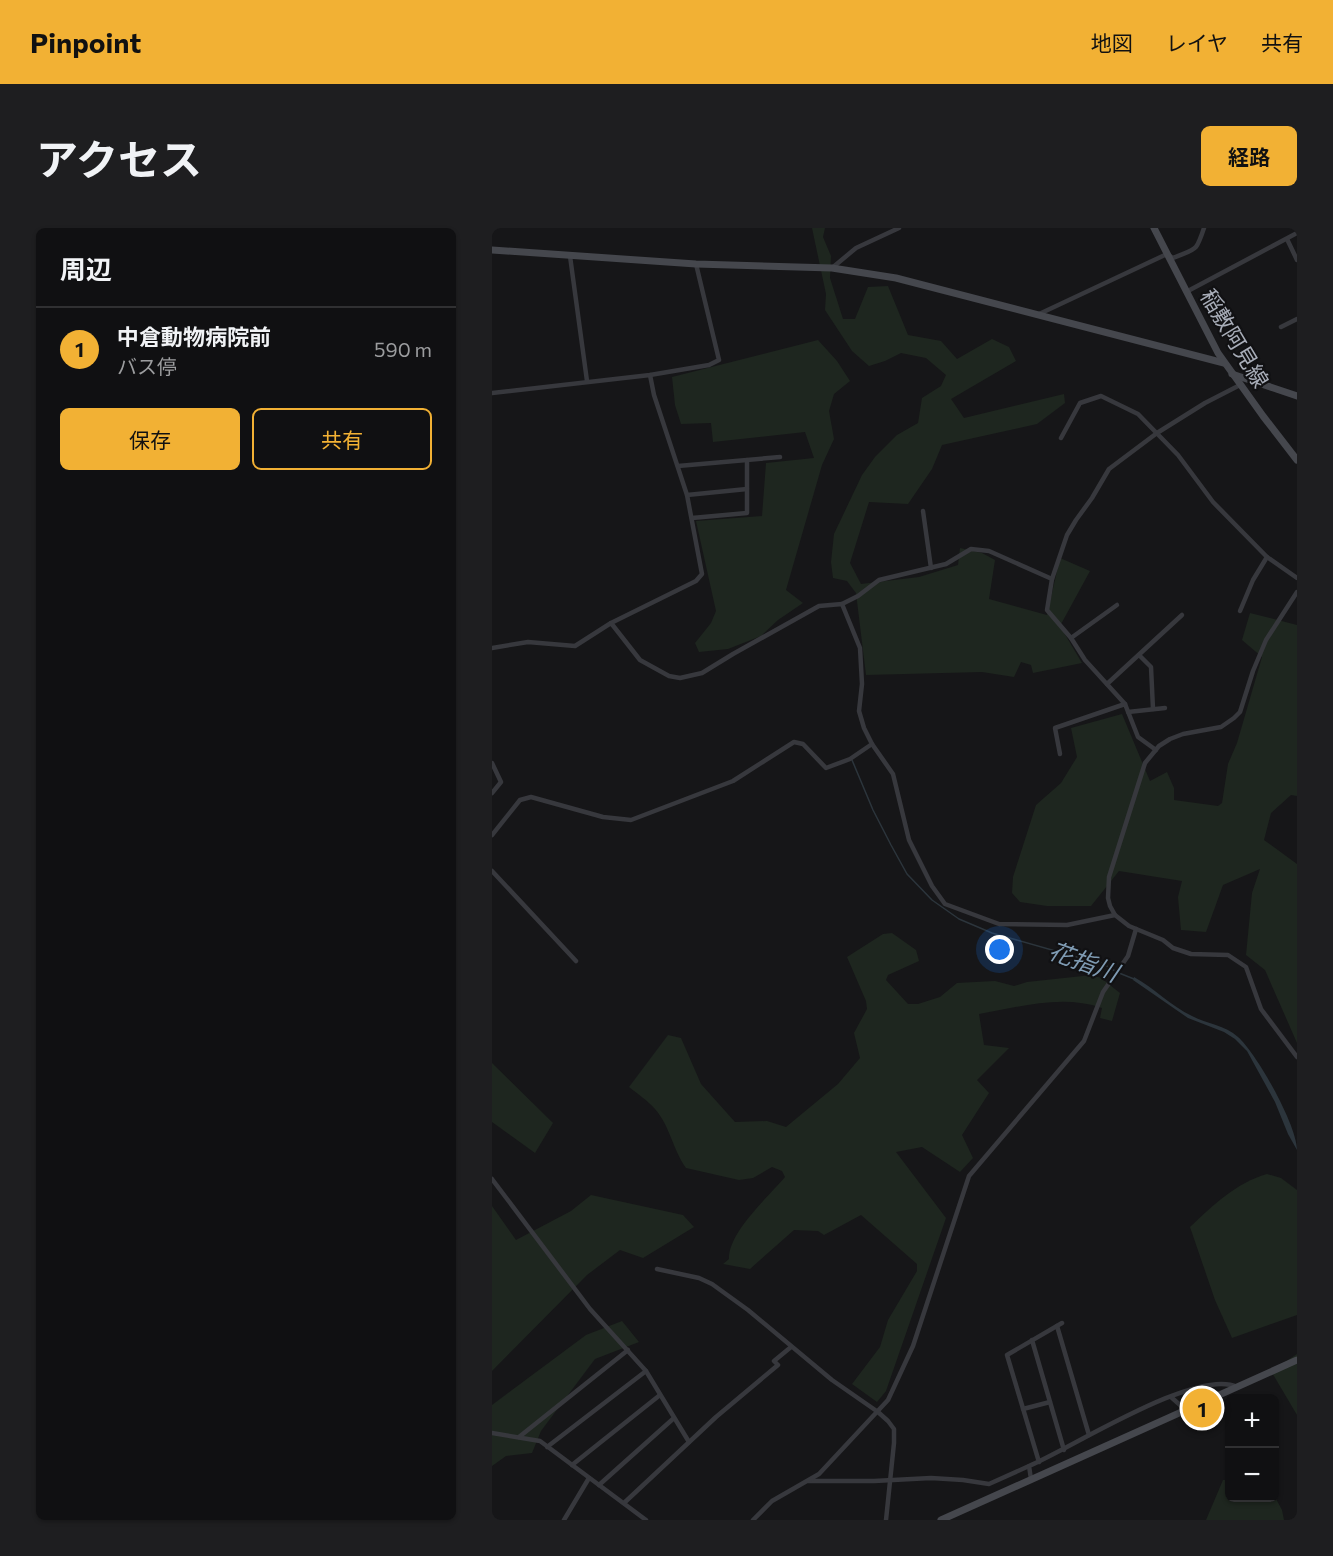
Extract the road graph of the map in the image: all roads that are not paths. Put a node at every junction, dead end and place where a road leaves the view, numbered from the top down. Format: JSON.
{"nodes":[{"id":1,"x":899,"y":228,"type":"edge"},
{"id":2,"x":1154,"y":228,"type":"edge"},
{"id":3,"x":1204,"y":228,"type":"edge"},
{"id":4,"x":1297,"y":233,"type":"edge"},
{"id":5,"x":1287,"y":239,"type":"junction"},
{"id":6,"x":492,"y":250,"type":"edge"},
{"id":7,"x":1167,"y":254,"type":"junction"},
{"id":8,"x":570,"y":256,"type":"junction"},
{"id":9,"x":1297,"y":260,"type":"edge"},
{"id":10,"x":696,"y":264,"type":"junction"},
{"id":11,"x":832,"y":268,"type":"junction"},
{"id":12,"x":1186,"y":292,"type":"junction"},
{"id":13,"x":1038,"y":315,"type":"junction"},
{"id":14,"x":1297,"y":319,"type":"edge"},
{"id":15,"x":1281,"y":327,"type":"dead end"},
{"id":16,"x":1224,"y":363,"type":"junction"},
{"id":17,"x":1232,"y":374,"type":"junction"},
{"id":18,"x":650,"y":375,"type":"junction"},
{"id":19,"x":587,"y":381,"type":"junction"},
{"id":20,"x":1240,"y":385,"type":"junction"},
{"id":21,"x":492,"y":393,"type":"edge"},
{"id":22,"x":1297,"y":396,"type":"edge"},
{"id":23,"x":1157,"y":434,"type":"junction"},
{"id":24,"x":1061,"y":438,"type":"dead end"},
{"id":25,"x":780,"y":457,"type":"dead end"},
{"id":26,"x":747,"y":460,"type":"junction"},
{"id":27,"x":1297,"y":460,"type":"edge"},
{"id":28,"x":678,"y":466,"type":"junction"},
{"id":29,"x":747,"y":489,"type":"junction"},
{"id":30,"x":687,"y":495,"type":"junction"},
{"id":31,"x":923,"y":511,"type":"dead end"},
{"id":32,"x":692,"y":518,"type":"junction"},
{"id":33,"x":1267,"y":557,"type":"junction"},
{"id":34,"x":932,"y":568,"type":"junction"},
{"id":35,"x":1297,"y":578,"type":"edge"},
{"id":36,"x":1052,"y":579,"type":"junction"},
{"id":37,"x":1297,"y":592,"type":"edge"},
{"id":38,"x":842,"y":604,"type":"junction"},
{"id":39,"x":1118,"y":605,"type":"dead end"},
{"id":40,"x":1240,"y":611,"type":"dead end"},
{"id":41,"x":1182,"y":615,"type":"dead end"},
{"id":42,"x":611,"y":623,"type":"junction"},
{"id":43,"x":1071,"y":638,"type":"junction"},
{"id":44,"x":492,"y":648,"type":"edge"},
{"id":45,"x":1139,"y":655,"type":"junction"},
{"id":46,"x":1107,"y":684,"type":"junction"},
{"id":47,"x":1125,"y":704,"type":"junction"},
{"id":48,"x":1165,"y":708,"type":"dead end"},
{"id":49,"x":1153,"y":709,"type":"junction"},
{"id":50,"x":1128,"y":712,"type":"junction"},
{"id":51,"x":872,"y":744,"type":"junction"},
{"id":52,"x":1156,"y":750,"type":"junction"},
{"id":53,"x":1060,"y":754,"type":"dead end"},
{"id":54,"x":492,"y":764,"type":"edge"},
{"id":55,"x":492,"y":793,"type":"edge"},
{"id":56,"x":492,"y":835,"type":"edge"},
{"id":57,"x":492,"y":871,"type":"edge"},
{"id":58,"x":1115,"y":915,"type":"junction"},
{"id":59,"x":1136,"y":928,"type":"junction"},
{"id":60,"x":576,"y":961,"type":"dead end"},
{"id":61,"x":1297,"y":1057,"type":"edge"},
{"id":62,"x":492,"y":1179,"type":"edge"},
{"id":63,"x":657,"y":1269,"type":"dead end"},
{"id":64,"x":1032,"y":1340,"type":"junction"},
{"id":65,"x":791,"y":1347,"type":"junction"},
{"id":66,"x":628,"y":1350,"type":"junction"},
{"id":67,"x":1297,"y":1360,"type":"edge"},
{"id":68,"x":646,"y":1371,"type":"junction"},
{"id":69,"x":1237,"y":1387,"type":"junction"},
{"id":70,"x":660,"y":1395,"type":"junction"},
{"id":71,"x":1171,"y":1397,"type":"junction"},
{"id":72,"x":1050,"y":1402,"type":"junction"},
{"id":73,"x":1191,"y":1408,"type":"junction"},
{"id":74,"x":1023,"y":1409,"type":"junction"},
{"id":75,"x":878,"y":1412,"type":"junction"},
{"id":76,"x":674,"y":1418,"type":"junction"},
{"id":77,"x":492,"y":1433,"type":"edge"},
{"id":78,"x":1089,"y":1435,"type":"junction"},
{"id":79,"x":519,"y":1437,"type":"junction"},
{"id":80,"x":689,"y":1442,"type":"junction"},
{"id":81,"x":547,"y":1447,"type":"junction"},
{"id":82,"x":1064,"y":1450,"type":"junction"},
{"id":83,"x":1039,"y":1462,"type":"junction"},
{"id":84,"x":572,"y":1466,"type":"junction"},
{"id":85,"x":1029,"y":1466,"type":"junction"},
{"id":86,"x":589,"y":1478,"type":"junction"},
{"id":87,"x":1031,"y":1479,"type":"junction"},
{"id":88,"x":889,"y":1480,"type":"junction"},
{"id":89,"x":808,"y":1481,"type":"junction"},
{"id":90,"x":598,"y":1485,"type":"junction"},
{"id":91,"x":624,"y":1503,"type":"junction"},
{"id":92,"x":564,"y":1520,"type":"edge"},
{"id":93,"x":646,"y":1520,"type":"edge"},
{"id":94,"x":753,"y":1520,"type":"edge"},
{"id":95,"x":886,"y":1520,"type":"edge"},
{"id":96,"x":941,"y":1520,"type":"edge"}],
"edges":[{"from":1,"to":11,"type":"street"},
{"from":2,"to":7,"type":"street","name":"稲敷阿見線"},
{"from":3,"to":7,"type":"street"},
{"from":4,"to":5,"type":"street"},
{"from":5,"to":9,"type":"street"},
{"from":5,"to":12,"type":"street"},
{"from":6,"to":8,"type":"street"},
{"from":7,"to":12,"type":"street","name":"稲敷阿見線"},
{"from":7,"to":13,"type":"street"},
{"from":8,"to":10,"type":"street"},
{"from":8,"to":19,"type":"street"},
{"from":10,"to":11,"type":"street"},
{"from":10,"to":18,"type":"street"},
{"from":11,"to":13,"type":"street"},
{"from":12,"to":16,"type":"street","name":"稲敷阿見線"},
{"from":13,"to":16,"type":"street"},
{"from":14,"to":15,"type":"street"},
{"from":16,"to":17,"type":"street","name":"稲敷阿見線"},
{"from":17,"to":20,"type":"street","name":"稲敷阿見線"},
{"from":17,"to":22,"type":"street"},
{"from":18,"to":19,"type":"street"},
{"from":18,"to":28,"type":"street"},
{"from":19,"to":21,"type":"street"},
{"from":20,"to":23,"type":"street"},
{"from":20,"to":27,"type":"street","name":"稲敷阿見線"},
{"from":23,"to":24,"type":"street"},
{"from":23,"to":33,"type":"street"},
{"from":23,"to":36,"type":"street"},
{"from":25,"to":26,"type":"street"},
{"from":26,"to":28,"type":"street"},
{"from":26,"to":29,"type":"street"},
{"from":28,"to":30,"type":"street"},
{"from":29,"to":30,"type":"street"},
{"from":29,"to":32,"type":"street"},
{"from":30,"to":32,"type":"street"},
{"from":31,"to":34,"type":"street"},
{"from":32,"to":42,"type":"street"},
{"from":33,"to":35,"type":"street"},
{"from":33,"to":40,"type":"street"},
{"from":34,"to":36,"type":"street"},
{"from":34,"to":38,"type":"street"},
{"from":36,"to":43,"type":"street"},
{"from":37,"to":52,"type":"street"},
{"from":38,"to":42,"type":"street"},
{"from":38,"to":51,"type":"street"},
{"from":39,"to":43,"type":"street"},
{"from":41,"to":45,"type":"street"},
{"from":42,"to":44,"type":"street"},
{"from":43,"to":46,"type":"street"},
{"from":45,"to":46,"type":"street"},
{"from":45,"to":49,"type":"street"},
{"from":46,"to":47,"type":"street"},
{"from":47,"to":50,"type":"street"},
{"from":47,"to":53,"type":"street"},
{"from":48,"to":49,"type":"street"},
{"from":49,"to":50,"type":"street"},
{"from":50,"to":52,"type":"street"},
{"from":51,"to":56,"type":"street"},
{"from":51,"to":58,"type":"street"},
{"from":52,"to":58,"type":"street"},
{"from":54,"to":55,"type":"street"},
{"from":57,"to":60,"type":"street"},
{"from":58,"to":59,"type":"street"},
{"from":59,"to":61,"type":"street"},
{"from":59,"to":75,"type":"street"},
{"from":62,"to":66,"type":"street"},
{"from":63,"to":65,"type":"street"},
{"from":64,"to":72,"type":"street"},
{"from":64,"to":74,"type":"street"},
{"from":64,"to":78,"type":"street"},
{"from":65,"to":75,"type":"street"},
{"from":65,"to":80,"type":"street"},
{"from":66,"to":68,"type":"street"},
{"from":66,"to":79,"type":"street"},
{"from":67,"to":69,"type":"street"},
{"from":68,"to":70,"type":"street"},
{"from":68,"to":81,"type":"street"},
{"from":69,"to":71,"type":"street"},
{"from":69,"to":73,"type":"street"},
{"from":70,"to":76,"type":"street"},
{"from":70,"to":84,"type":"street"},
{"from":71,"to":73,"type":"street"},
{"from":71,"to":78,"type":"street"},
{"from":72,"to":74,"type":"street"},
{"from":72,"to":82,"type":"street"},
{"from":73,"to":87,"type":"street"},
{"from":74,"to":83,"type":"street"},
{"from":75,"to":88,"type":"street"},
{"from":75,"to":89,"type":"street"},
{"from":76,"to":80,"type":"street"},
{"from":76,"to":90,"type":"street"},
{"from":77,"to":79,"type":"street"},
{"from":78,"to":82,"type":"street"},
{"from":79,"to":81,"type":"street"},
{"from":80,"to":91,"type":"street"},
{"from":81,"to":84,"type":"street"},
{"from":82,"to":83,"type":"street"},
{"from":83,"to":85,"type":"street"},
{"from":84,"to":86,"type":"street"},
{"from":85,"to":87,"type":"street"},
{"from":85,"to":88,"type":"street"},
{"from":86,"to":90,"type":"street"},
{"from":86,"to":92,"type":"street"},
{"from":87,"to":96,"type":"street"},
{"from":88,"to":89,"type":"street"},
{"from":88,"to":95,"type":"street"},
{"from":89,"to":94,"type":"street"},
{"from":90,"to":91,"type":"street"},
{"from":91,"to":93,"type":"street"}]}
